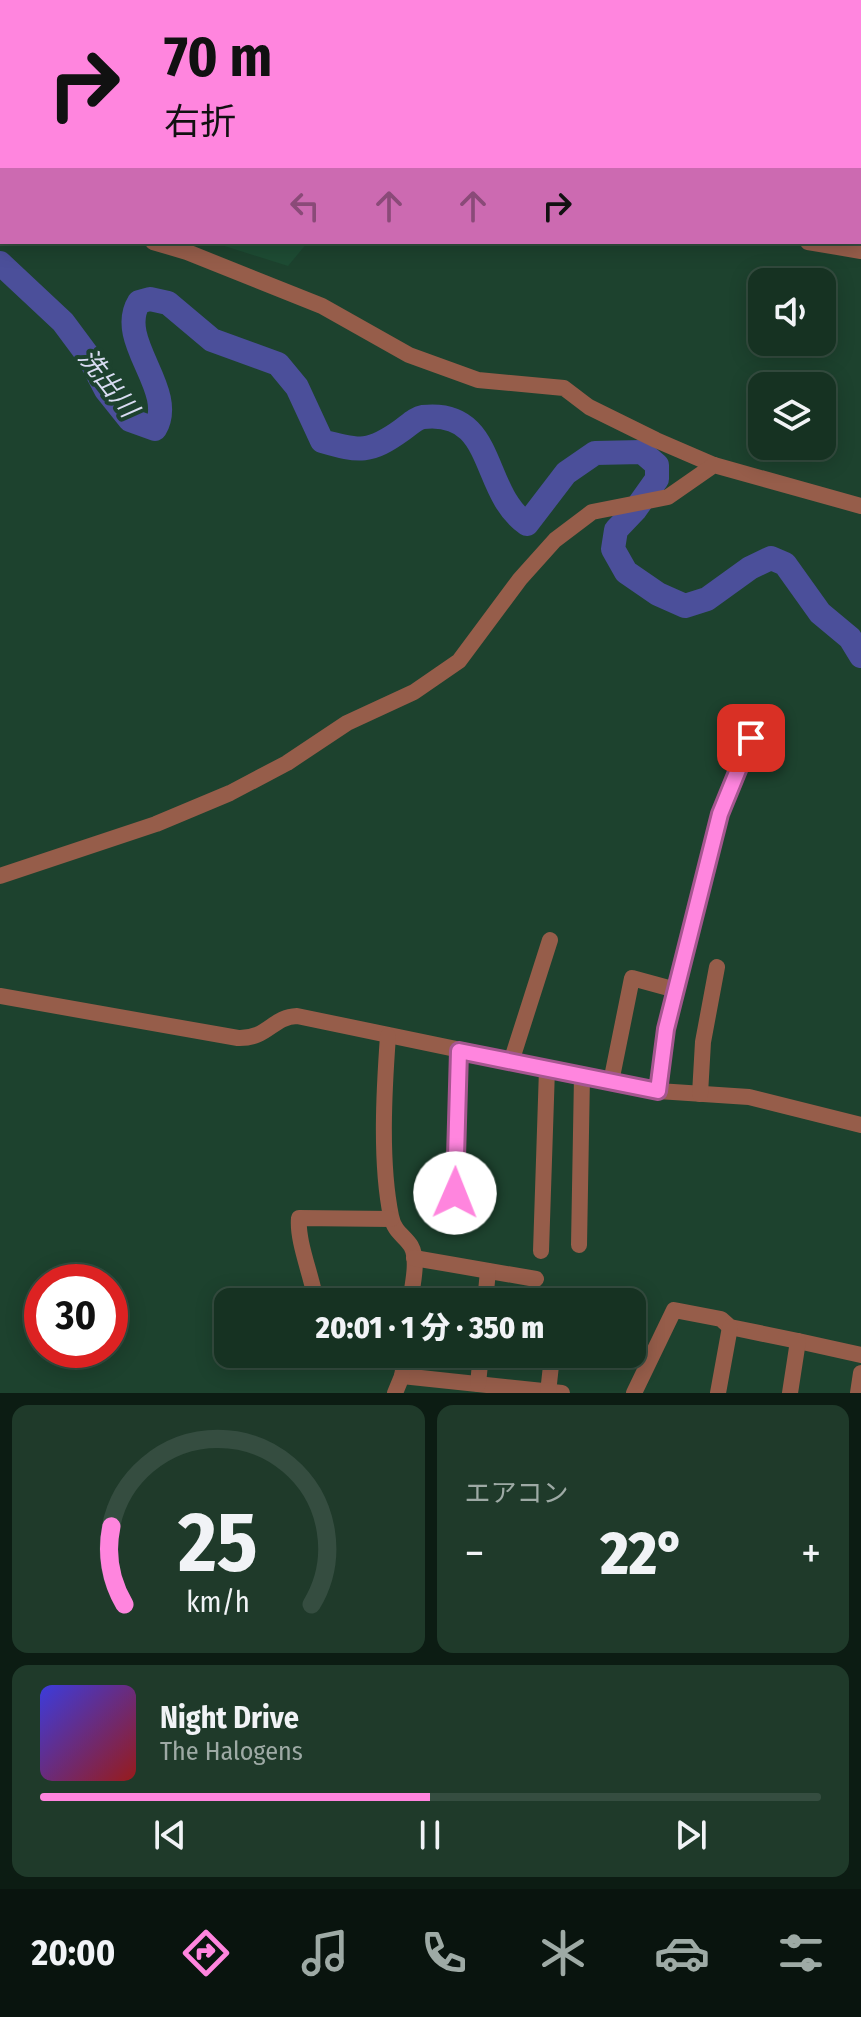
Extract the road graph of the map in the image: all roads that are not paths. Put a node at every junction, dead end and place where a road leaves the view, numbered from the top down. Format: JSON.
{"nodes":[{"id":1,"x":160,"y":244,"type":"edge"},
{"id":2,"x":820,"y":244,"type":"edge"},
{"id":3,"x":861,"y":251,"type":"edge"},
{"id":4,"x":714,"y":465,"type":"junction"},
{"id":5,"x":861,"y":506,"type":"edge"},
{"id":6,"x":751,"y":738,"type":"dead end"},
{"id":7,"x":0,"y":876,"type":"edge"},
{"id":8,"x":550,"y":940,"type":"dead end"},
{"id":9,"x":717,"y":967,"type":"dead end"},
{"id":10,"x":676,"y":990,"type":"junction"},
{"id":11,"x":0,"y":996,"type":"edge"},
{"id":12,"x":388,"y":1036,"type":"junction"},
{"id":13,"x":459,"y":1051,"type":"junction"},
{"id":14,"x":511,"y":1062,"type":"junction"},
{"id":15,"x":547,"y":1069,"type":"junction"},
{"id":16,"x":582,"y":1076,"type":"junction"},
{"id":17,"x":611,"y":1082,"type":"junction"},
{"id":18,"x":658,"y":1091,"type":"junction"},
{"id":19,"x":700,"y":1094,"type":"junction"},
{"id":20,"x":861,"y":1125,"type":"edge"},
{"id":21,"x":391,"y":1219,"type":"junction"},
{"id":22,"x":455,"y":1221,"type":"dead end"},
{"id":23,"x":579,"y":1245,"type":"dead end"},
{"id":24,"x":541,"y":1251,"type":"dead end"},
{"id":25,"x":414,"y":1258,"type":"junction"},
{"id":26,"x":488,"y":1271,"type":"junction"},
{"id":27,"x":536,"y":1279,"type":"dead end"},
{"id":28,"x":313,"y":1288,"type":"edge"},
{"id":29,"x":411,"y":1288,"type":"edge"},
{"id":30,"x":486,"y":1288,"type":"edge"},
{"id":31,"x":730,"y":1327,"type":"junction"},
{"id":32,"x":798,"y":1341,"type":"junction"},
{"id":33,"x":861,"y":1355,"type":"edge"},
{"id":34,"x":403,"y":1368,"type":"edge"},
{"id":35,"x":552,"y":1368,"type":"edge"},
{"id":36,"x":861,"y":1373,"type":"edge"},
{"id":37,"x":402,"y":1376,"type":"junction"},
{"id":38,"x":473,"y":1387,"type":"edge"},
{"id":39,"x":395,"y":1393,"type":"edge"},
{"id":40,"x":553,"y":1393,"type":"edge"},
{"id":41,"x":634,"y":1393,"type":"edge"},
{"id":42,"x":718,"y":1393,"type":"edge"},
{"id":43,"x":790,"y":1393,"type":"edge"},
{"id":44,"x":858,"y":1393,"type":"edge"}],
"edges":[{"from":1,"to":4,"type":"street"},
{"from":2,"to":3,"type":"street"},
{"from":4,"to":5,"type":"street"},
{"from":4,"to":7,"type":"street"},
{"from":6,"to":10,"type":"street"},
{"from":8,"to":14,"type":"street"},
{"from":9,"to":19,"type":"street"},
{"from":10,"to":17,"type":"street"},
{"from":10,"to":18,"type":"street"},
{"from":11,"to":12,"type":"street"},
{"from":12,"to":13,"type":"street"},
{"from":12,"to":21,"type":"street"},
{"from":13,"to":14,"type":"street"},
{"from":13,"to":22,"type":"street"},
{"from":14,"to":15,"type":"street"},
{"from":15,"to":16,"type":"street"},
{"from":15,"to":24,"type":"street"},
{"from":16,"to":17,"type":"street"},
{"from":16,"to":23,"type":"street"},
{"from":17,"to":18,"type":"street"},
{"from":18,"to":19,"type":"street"},
{"from":19,"to":20,"type":"street"},
{"from":21,"to":25,"type":"street"},
{"from":21,"to":28,"type":"street"},
{"from":25,"to":26,"type":"street"},
{"from":25,"to":29,"type":"street"},
{"from":26,"to":27,"type":"street"},
{"from":26,"to":30,"type":"street"},
{"from":31,"to":32,"type":"street"},
{"from":31,"to":41,"type":"street"},
{"from":31,"to":42,"type":"street"},
{"from":32,"to":33,"type":"street"},
{"from":32,"to":43,"type":"street"},
{"from":34,"to":37,"type":"street"},
{"from":35,"to":40,"type":"street"},
{"from":36,"to":44,"type":"street"},
{"from":37,"to":38,"type":"street"},
{"from":37,"to":39,"type":"street"},
{"from":38,"to":40,"type":"street"}]}
